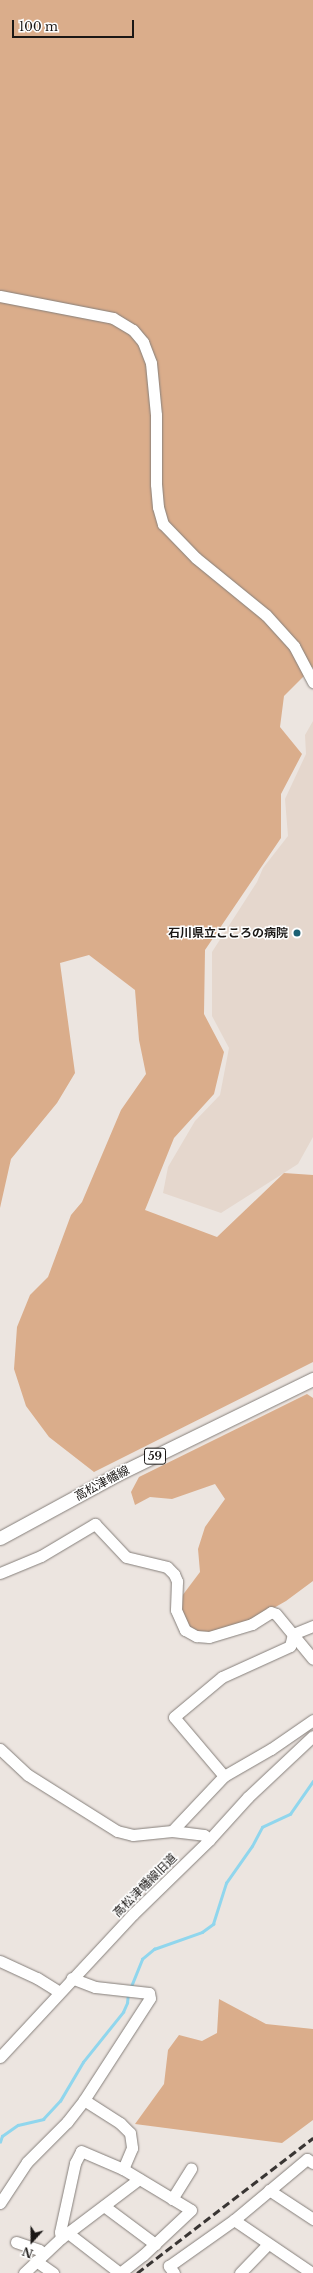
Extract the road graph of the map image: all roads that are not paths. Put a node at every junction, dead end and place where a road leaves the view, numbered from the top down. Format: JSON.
{"nodes":[{"id":1,"x":0,"y":296,"type":"edge"},
{"id":2,"x":313,"y":682,"type":"edge"},
{"id":3,"x":313,"y":1379,"type":"edge"},
{"id":4,"x":0,"y":1538,"type":"edge"},
{"id":5,"x":0,"y":1573,"type":"edge"},
{"id":6,"x":313,"y":1626,"type":"edge"},
{"id":7,"x":293,"y":1634,"type":"junction"},
{"id":8,"x":313,"y":1659,"type":"edge"},
{"id":9,"x":313,"y":1720,"type":"edge"},
{"id":10,"x":313,"y":1736,"type":"edge"},
{"id":11,"x":0,"y":1749,"type":"edge"},
{"id":12,"x":224,"y":1776,"type":"junction"},
{"id":13,"x":172,"y":1832,"type":"junction"},
{"id":14,"x":209,"y":1840,"type":"junction"},
{"id":15,"x":0,"y":1961,"type":"edge"},
{"id":16,"x":72,"y":1978,"type":"junction"},
{"id":17,"x":59,"y":1992,"type":"junction"},
{"id":18,"x":0,"y":2056,"type":"edge"},
{"id":19,"x":84,"y":2100,"type":"junction"},
{"id":20,"x":313,"y":2163,"type":"edge"},
{"id":21,"x":191,"y":2168,"type":"dead end"},
{"id":22,"x":123,"y":2169,"type":"junction"},
{"id":23,"x":139,"y":2179,"type":"junction"},
{"id":24,"x":269,"y":2190,"type":"junction"},
{"id":25,"x":172,"y":2198,"type":"junction"},
{"id":26,"x":0,"y":2203,"type":"edge"},
{"id":27,"x":104,"y":2206,"type":"junction"},
{"id":28,"x":234,"y":2220,"type":"junction"},
{"id":29,"x":313,"y":2220,"type":"edge"},
{"id":30,"x":64,"y":2236,"type":"junction"},
{"id":31,"x":16,"y":2242,"type":"dead end"},
{"id":32,"x":155,"y":2244,"type":"junction"},
{"id":33,"x":268,"y":2244,"type":"junction"},
{"id":34,"x":40,"y":2257,"type":"junction"},
{"id":35,"x":24,"y":2273,"type":"edge"},
{"id":36,"x":53,"y":2273,"type":"edge"},
{"id":37,"x":120,"y":2273,"type":"edge"},
{"id":38,"x":174,"y":2273,"type":"edge"},
{"id":39,"x":240,"y":2273,"type":"edge"},
{"id":40,"x":312,"y":2273,"type":"edge"}],
"edges":[{"from":1,"to":2,"type":"street"},
{"from":3,"to":4,"type":"main road","name":"高松津幡線","number":"59"},
{"from":5,"to":7,"type":"street"},
{"from":6,"to":7,"type":"street"},
{"from":7,"to":8,"type":"street"},
{"from":7,"to":12,"type":"street"},
{"from":9,"to":12,"type":"street"},
{"from":10,"to":14,"type":"street","name":"高松津幡線旧道"},
{"from":11,"to":13,"type":"street"},
{"from":12,"to":13,"type":"street"},
{"from":13,"to":14,"type":"street"},
{"from":14,"to":16,"type":"street","name":"高松津幡線旧道"},
{"from":15,"to":17,"type":"street"},
{"from":16,"to":17,"type":"street","name":"高松津幡線旧道"},
{"from":16,"to":19,"type":"street"},
{"from":17,"to":18,"type":"street","name":"高松津幡線旧道"},
{"from":19,"to":22,"type":"street"},
{"from":19,"to":26,"type":"street"},
{"from":20,"to":24,"type":"street"},
{"from":21,"to":25,"type":"street"},
{"from":22,"to":23,"type":"street"},
{"from":22,"to":30,"type":"street"},
{"from":23,"to":25,"type":"street"},
{"from":23,"to":27,"type":"street"},
{"from":24,"to":28,"type":"street"},
{"from":24,"to":29,"type":"street"},
{"from":25,"to":32,"type":"street"},
{"from":27,"to":30,"type":"street"},
{"from":27,"to":32,"type":"street"},
{"from":28,"to":33,"type":"street"},
{"from":28,"to":38,"type":"street"},
{"from":30,"to":34,"type":"street"},
{"from":30,"to":37,"type":"street"},
{"from":31,"to":34,"type":"street"},
{"from":32,"to":37,"type":"street"},
{"from":33,"to":39,"type":"street"},
{"from":33,"to":40,"type":"street"},
{"from":34,"to":35,"type":"street"},
{"from":34,"to":36,"type":"street"}]}
